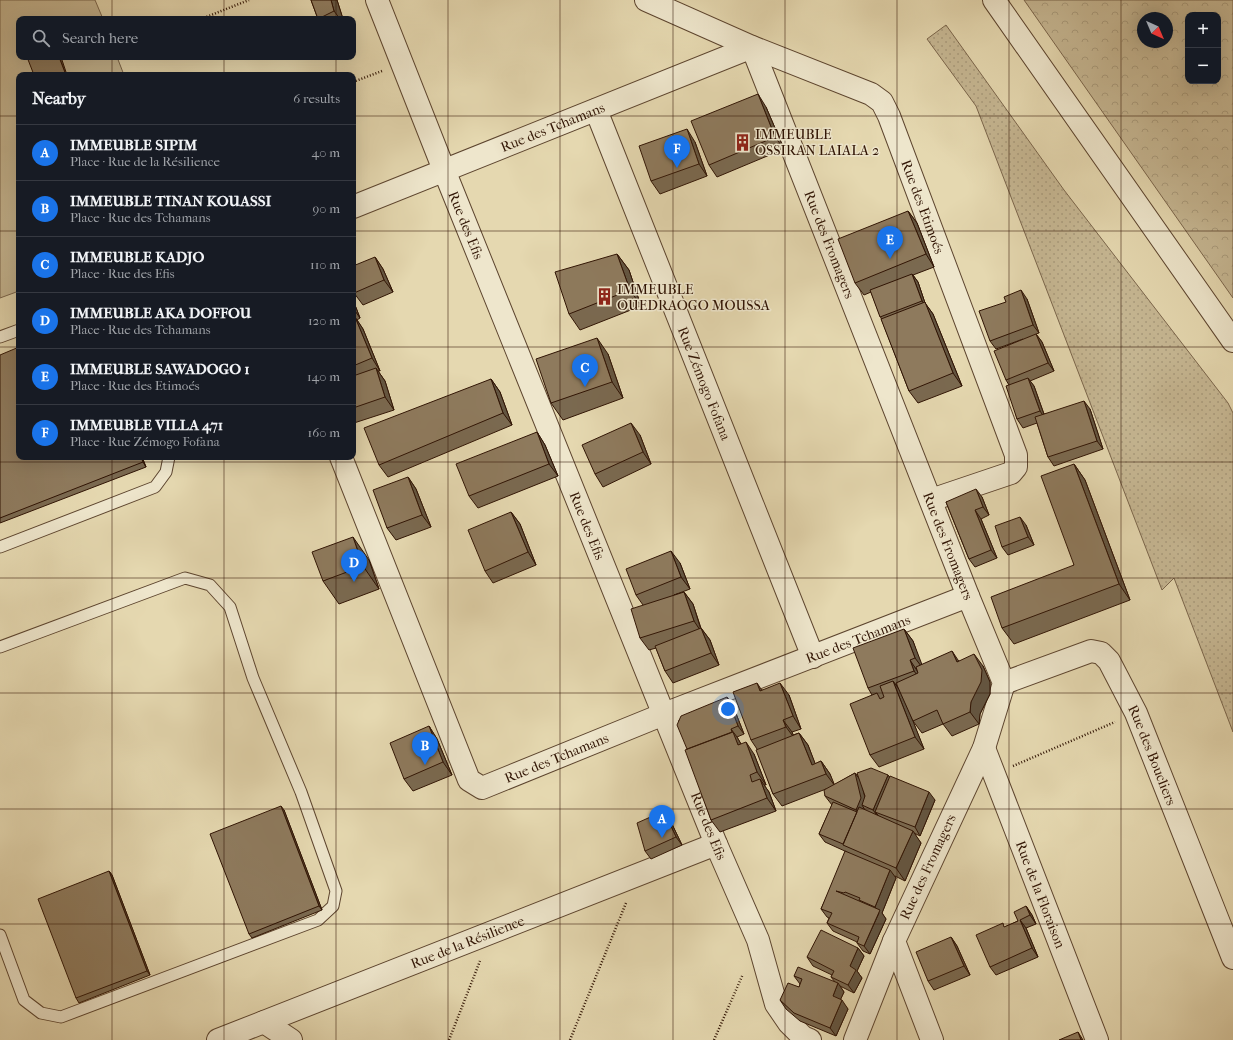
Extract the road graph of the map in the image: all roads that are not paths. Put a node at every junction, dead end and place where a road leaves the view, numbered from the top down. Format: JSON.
{"nodes":[{"id":1,"x":377,"y":0,"type":"edge"},
{"id":2,"x":646,"y":0,"type":"edge"},
{"id":3,"x":994,"y":0,"type":"edge"},
{"id":4,"x":752,"y":47,"type":"junction"},
{"id":5,"x":596,"y":110,"type":"junction"},
{"id":6,"x":444,"y":170,"type":"junction"},
{"id":7,"x":356,"y":206,"type":"edge"},
{"id":8,"x":16,"y":331,"type":"edge"},
{"id":9,"x":0,"y":337,"type":"edge"},
{"id":10,"x":1233,"y":341,"type":"edge"},
{"id":11,"x":168,"y":460,"type":"edge"},
{"id":12,"x":342,"y":460,"type":"edge"},
{"id":13,"x":931,"y":500,"type":"junction"},
{"id":14,"x":0,"y":547,"type":"edge"},
{"id":15,"x":968,"y":596,"type":"junction"},
{"id":16,"x":0,"y":647,"type":"edge"},
{"id":17,"x":813,"y":657,"type":"junction"},
{"id":18,"x":1004,"y":683,"type":"junction"},
{"id":19,"x":664,"y":714,"type":"junction"},
{"id":20,"x":984,"y":748,"type":"junction"},
{"id":21,"x":716,"y":844,"type":"junction"},
{"id":22,"x":0,"y":935,"type":"edge"},
{"id":23,"x":894,"y":941,"type":"junction"},
{"id":24,"x":1233,"y":958,"type":"edge"},
{"id":25,"x":264,"y":1022,"type":"junction"},
{"id":26,"x":218,"y":1040,"type":"edge"},
{"id":27,"x":291,"y":1040,"type":"edge"},
{"id":28,"x":810,"y":1040,"type":"edge"},
{"id":29,"x":855,"y":1040,"type":"edge"},
{"id":30,"x":932,"y":1040,"type":"edge"},
{"id":31,"x":1098,"y":1040,"type":"edge"}],
"edges":[{"from":1,"to":6,"type":"street","name":"Rue des Efis"},
{"from":2,"to":4,"type":"street","name":"Rue des Etimoés"},
{"from":3,"to":10,"type":"street"},
{"from":4,"to":5,"type":"street","name":"Rue des Tchamans"},
{"from":4,"to":13,"type":"street","name":"Rue des Fromagers"},
{"from":4,"to":13,"type":"street","name":"Rue des Etimoés"},
{"from":5,"to":6,"type":"street","name":"Rue des Tchamans"},
{"from":5,"to":17,"type":"street","name":"Rue Zémogo Fofana"},
{"from":6,"to":7,"type":"street","name":"Rue des Tchamans"},
{"from":6,"to":19,"type":"street","name":"Rue des Efis"},
{"from":8,"to":9,"type":"lane"},
{"from":11,"to":14,"type":"lane"},
{"from":12,"to":19,"type":"street","name":"Rue des Tchamans"},
{"from":13,"to":15,"type":"street","name":"Rue des Fromagers"},
{"from":15,"to":17,"type":"street","name":"Rue des Tchamans"},
{"from":15,"to":18,"type":"street","name":"Rue des Fromagers"},
{"from":16,"to":22,"type":"lane"},
{"from":17,"to":19,"type":"street","name":"Rue des Tchamans"},
{"from":18,"to":20,"type":"street","name":"Rue des Fromagers"},
{"from":18,"to":24,"type":"street","name":"Rue des Boucliers"},
{"from":19,"to":21,"type":"street","name":"Rue des Efis"},
{"from":20,"to":23,"type":"street","name":"Rue des Fromagers"},
{"from":20,"to":31,"type":"street","name":"Rue de la Floraison"},
{"from":21,"to":25,"type":"street","name":"Rue de la Résilience"},
{"from":21,"to":28,"type":"street","name":"Rue des Efis"},
{"from":23,"to":29,"type":"street","name":"Rue des Fromagers"},
{"from":23,"to":30,"type":"street"},
{"from":25,"to":26,"type":"street","name":"Rue de la Résilience"},
{"from":25,"to":27,"type":"street"}]}
